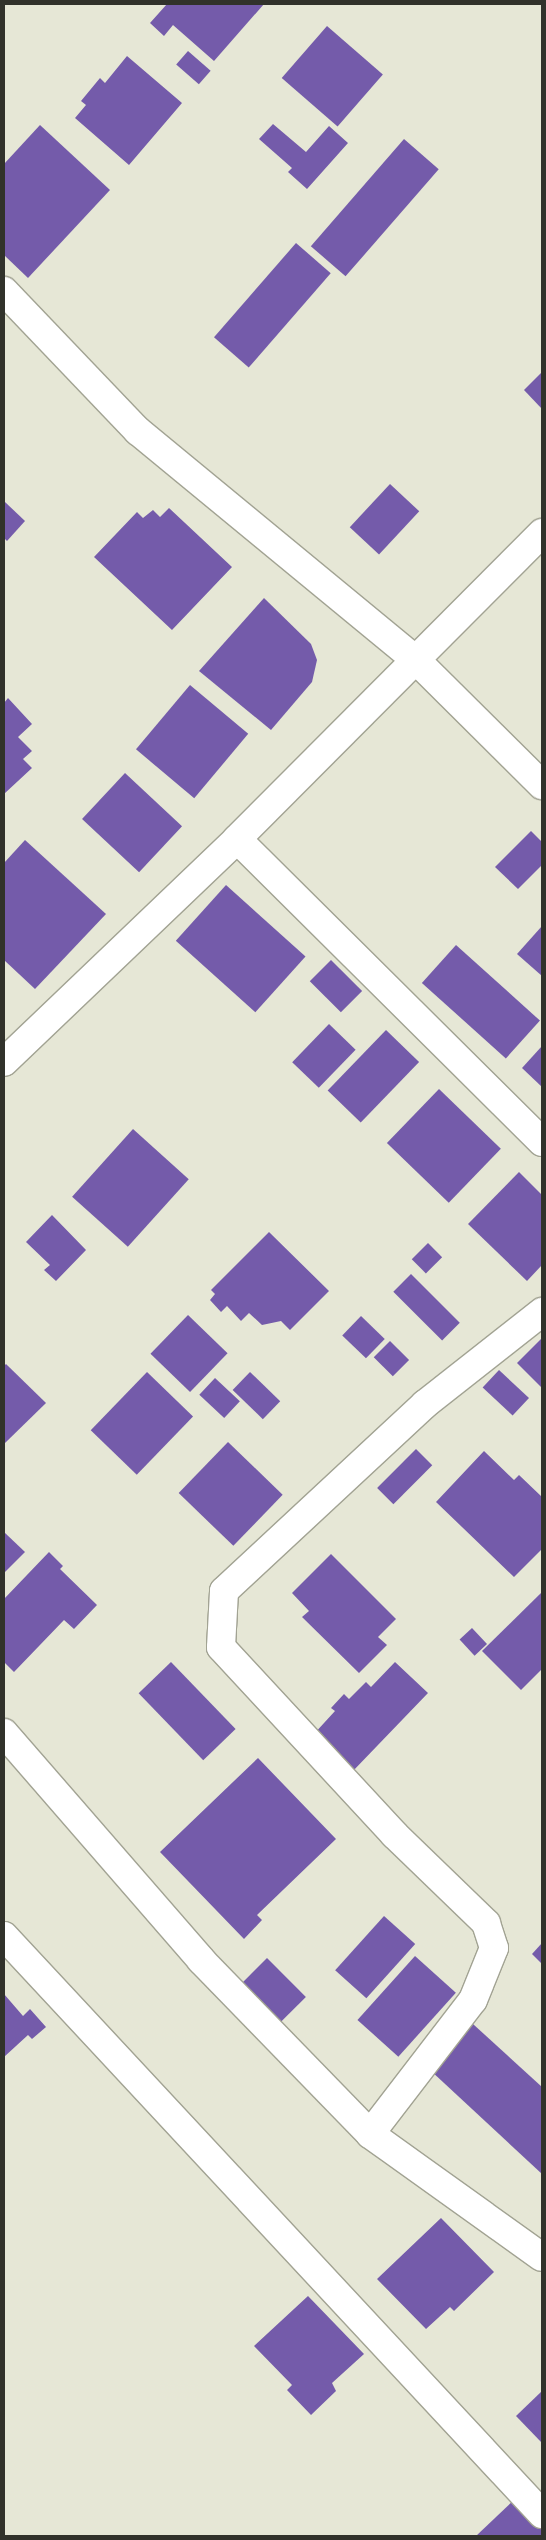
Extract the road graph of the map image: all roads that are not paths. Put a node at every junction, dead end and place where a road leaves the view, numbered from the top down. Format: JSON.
{"nodes":[{"id":1,"x":4,"y":291,"type":"edge"},
{"id":2,"x":542,"y":533,"type":"edge"},
{"id":3,"x":414,"y":659,"type":"junction"},
{"id":4,"x":542,"y":785,"type":"edge"},
{"id":5,"x":237,"y":839,"type":"junction"},
{"id":6,"x":4,"y":1062,"type":"edge"},
{"id":7,"x":542,"y":1142,"type":"edge"},
{"id":8,"x":542,"y":1312,"type":"edge"},
{"id":9,"x":4,"y":1734,"type":"edge"},
{"id":10,"x":4,"y":1936,"type":"edge"},
{"id":11,"x":370,"y":2134,"type":"junction"},
{"id":12,"x":542,"y":2257,"type":"edge"},
{"id":13,"x":542,"y":2514,"type":"edge"}],
"edges":[{"from":1,"to":3,"type":"street"},
{"from":2,"to":3,"type":"street"},
{"from":3,"to":4,"type":"street"},
{"from":3,"to":5,"type":"street"},
{"from":5,"to":6,"type":"street"},
{"from":5,"to":7,"type":"street"},
{"from":8,"to":11,"type":"street"},
{"from":9,"to":11,"type":"street"},
{"from":10,"to":13,"type":"street"},
{"from":11,"to":12,"type":"street"}]}
